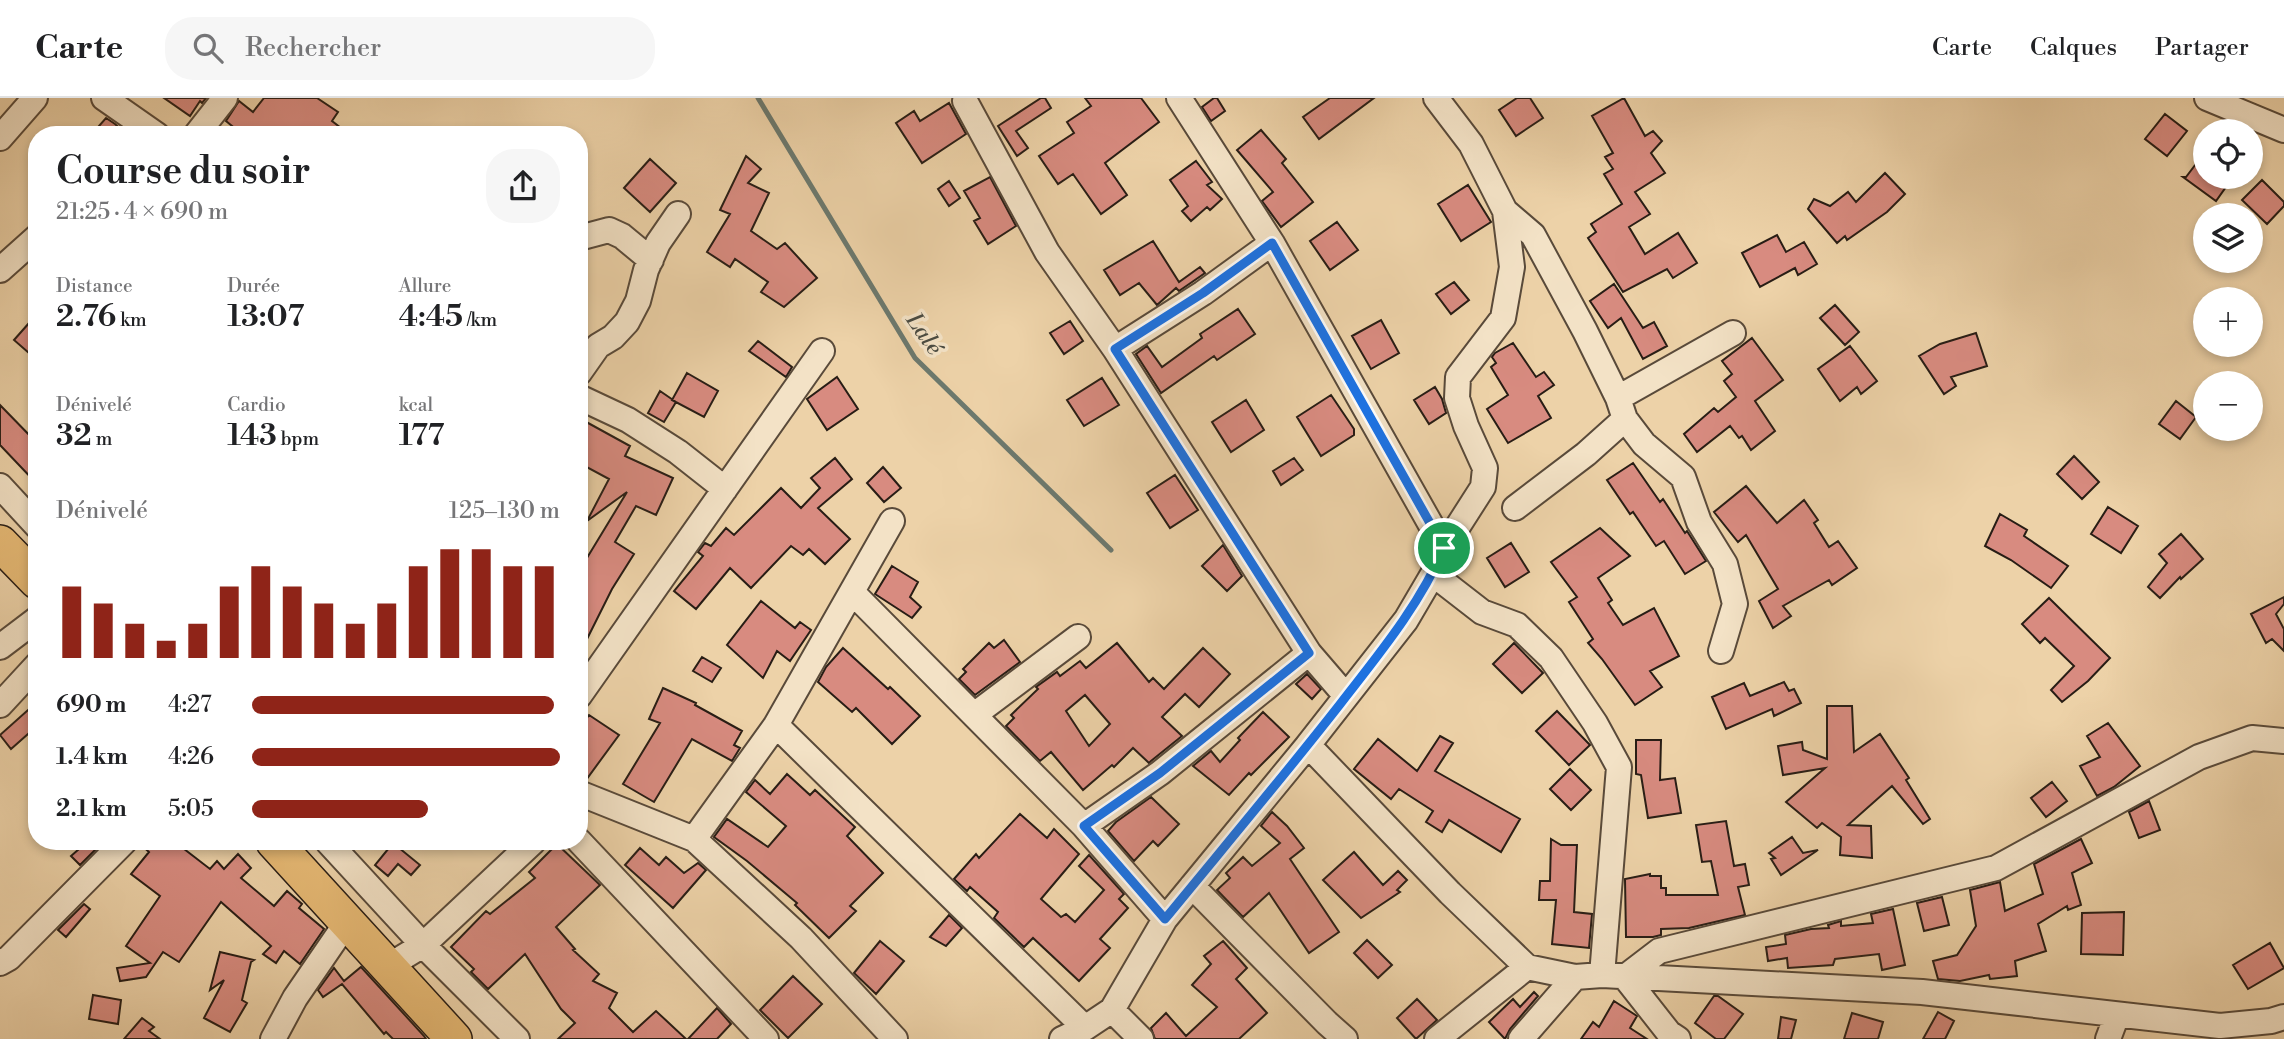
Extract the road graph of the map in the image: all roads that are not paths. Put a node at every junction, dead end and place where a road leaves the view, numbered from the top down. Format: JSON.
{"nodes":[{"id":1,"x":35,"y":98,"type":"edge"},
{"id":2,"x":104,"y":98,"type":"edge"},
{"id":3,"x":225,"y":98,"type":"edge"},
{"id":4,"x":1179,"y":98,"type":"edge"},
{"id":5,"x":1436,"y":98,"type":"edge"},
{"id":6,"x":2207,"y":98,"type":"edge"},
{"id":7,"x":965,"y":101,"type":"dead end"},
{"id":8,"x":144,"y":126,"type":"edge"},
{"id":9,"x":203,"y":126,"type":"edge"},
{"id":10,"x":2284,"y":130,"type":"edge"},
{"id":11,"x":0,"y":138,"type":"edge"},
{"id":12,"x":1505,"y":211,"type":"junction"},
{"id":13,"x":678,"y":214,"type":"dead end"},
{"id":14,"x":588,"y":236,"type":"edge"},
{"id":15,"x":1272,"y":243,"type":"junction"},
{"id":16,"x":28,"y":245,"type":"edge"},
{"id":17,"x":651,"y":260,"type":"junction"},
{"id":18,"x":0,"y":270,"type":"edge"},
{"id":19,"x":1733,"y":333,"type":"dead end"},
{"id":20,"x":1115,"y":349,"type":"junction"},
{"id":21,"x":822,"y":351,"type":"dead end"},
{"id":22,"x":588,"y":360,"type":"edge"},
{"id":23,"x":588,"y":401,"type":"edge"},
{"id":24,"x":1622,"y":408,"type":"junction"},
{"id":25,"x":0,"y":486,"type":"edge"},
{"id":26,"x":725,"y":489,"type":"junction"},
{"id":27,"x":1515,"y":508,"type":"dead end"},
{"id":28,"x":28,"y":516,"type":"edge"},
{"id":29,"x":892,"y":521,"type":"dead end"},
{"id":30,"x":0,"y":543,"type":"edge"},
{"id":31,"x":1444,"y":548,"type":"junction"},
{"id":32,"x":28,"y":572,"type":"edge"},
{"id":33,"x":1433,"y":575,"type":"junction"},
{"id":34,"x":852,"y":593,"type":"junction"},
{"id":35,"x":28,"y":624,"type":"edge"},
{"id":36,"x":4,"y":637,"type":"edge"},
{"id":37,"x":1078,"y":637,"type":"dead end"},
{"id":38,"x":1721,"y":652,"type":"dead end"},
{"id":39,"x":1309,"y":653,"type":"junction"},
{"id":40,"x":28,"y":675,"type":"edge"},
{"id":41,"x":588,"y":683,"type":"edge"},
{"id":42,"x":1346,"y":696,"type":"junction"},
{"id":43,"x":0,"y":705,"type":"edge"},
{"id":44,"x":974,"y":715,"type":"junction"},
{"id":45,"x":776,"y":725,"type":"junction"},
{"id":46,"x":2284,"y":741,"type":"edge"},
{"id":47,"x":1308,"y":745,"type":"junction"},
{"id":48,"x":588,"y":797,"type":"edge"},
{"id":49,"x":1084,"y":826,"type":"junction"},
{"id":50,"x":694,"y":839,"type":"junction"},
{"id":51,"x":116,"y":850,"type":"edge"},
{"id":52,"x":281,"y":850,"type":"edge"},
{"id":53,"x":335,"y":850,"type":"edge"},
{"id":54,"x":524,"y":850,"type":"edge"},
{"id":55,"x":588,"y":850,"type":"edge"},
{"id":56,"x":1192,"y":886,"type":"junction"},
{"id":57,"x":1165,"y":919,"type":"junction"},
{"id":58,"x":346,"y":922,"type":"junction"},
{"id":59,"x":423,"y":945,"type":"junction"},
{"id":60,"x":0,"y":963,"type":"edge"},
{"id":61,"x":387,"y":967,"type":"junction"},
{"id":62,"x":1527,"y":967,"type":"junction"},
{"id":63,"x":1614,"y":976,"type":"junction"},
{"id":64,"x":1575,"y":977,"type":"junction"},
{"id":65,"x":1111,"y":1010,"type":"junction"},
{"id":66,"x":2117,"y":1015,"type":"junction"},
{"id":67,"x":2284,"y":1017,"type":"edge"},
{"id":68,"x":1085,"y":1028,"type":"junction"},
{"id":69,"x":274,"y":1039,"type":"edge"},
{"id":70,"x":454,"y":1039,"type":"edge"},
{"id":71,"x":517,"y":1039,"type":"edge"},
{"id":72,"x":766,"y":1039,"type":"edge"},
{"id":73,"x":895,"y":1039,"type":"edge"},
{"id":74,"x":1062,"y":1039,"type":"edge"},
{"id":75,"x":1141,"y":1039,"type":"edge"},
{"id":76,"x":1345,"y":1039,"type":"edge"},
{"id":77,"x":1437,"y":1039,"type":"edge"},
{"id":78,"x":1521,"y":1039,"type":"edge"},
{"id":79,"x":1678,"y":1039,"type":"edge"},
{"id":80,"x":2108,"y":1039,"type":"edge"}],
"edges":[{"from":1,"to":11,"type":"street"},
{"from":2,"to":8,"type":"street"},
{"from":3,"to":9,"type":"street"},
{"from":4,"to":15,"type":"street"},
{"from":5,"to":12,"type":"street"},
{"from":6,"to":10,"type":"street"},
{"from":7,"to":20,"type":"street"},
{"from":12,"to":24,"type":"street"},
{"from":12,"to":31,"type":"street"},
{"from":13,"to":17,"type":"street"},
{"from":14,"to":17,"type":"street"},
{"from":15,"to":20,"type":"street"},
{"from":15,"to":31,"type":"street"},
{"from":16,"to":18,"type":"street"},
{"from":17,"to":22,"type":"street"},
{"from":19,"to":24,"type":"street"},
{"from":20,"to":39,"type":"street"},
{"from":21,"to":26,"type":"street"},
{"from":23,"to":26,"type":"street"},
{"from":24,"to":27,"type":"street"},
{"from":24,"to":38,"type":"street"},
{"from":25,"to":28,"type":"street"},
{"from":26,"to":41,"type":"street"},
{"from":29,"to":34,"type":"street"},
{"from":30,"to":32,"type":"highway"},
{"from":31,"to":33,"type":"street"},
{"from":33,"to":42,"type":"street"},
{"from":33,"to":63,"type":"street"},
{"from":34,"to":44,"type":"street"},
{"from":34,"to":45,"type":"street"},
{"from":35,"to":36,"type":"street"},
{"from":37,"to":44,"type":"street"},
{"from":39,"to":42,"type":"street"},
{"from":39,"to":49,"type":"street"},
{"from":40,"to":43,"type":"street"},
{"from":42,"to":47,"type":"street"},
{"from":44,"to":49,"type":"street"},
{"from":45,"to":50,"type":"street"},
{"from":45,"to":68,"type":"street"},
{"from":46,"to":63,"type":"street"},
{"from":47,"to":56,"type":"street"},
{"from":47,"to":62,"type":"street"},
{"from":48,"to":50,"type":"street"},
{"from":49,"to":57,"type":"street"},
{"from":50,"to":73,"type":"street"},
{"from":51,"to":60,"type":"street"},
{"from":52,"to":58,"type":"highway"},
{"from":53,"to":59,"type":"street"},
{"from":54,"to":59,"type":"street"},
{"from":55,"to":72,"type":"street"},
{"from":56,"to":57,"type":"street"},
{"from":56,"to":76,"type":"street"},
{"from":57,"to":65,"type":"street"},
{"from":58,"to":61,"type":"highway"},
{"from":58,"to":69,"type":"street"},
{"from":59,"to":61,"type":"street"},
{"from":59,"to":71,"type":"street"},
{"from":61,"to":70,"type":"highway"},
{"from":62,"to":64,"type":"street"},
{"from":62,"to":77,"type":"street"},
{"from":63,"to":64,"type":"street"},
{"from":63,"to":66,"type":"street"},
{"from":63,"to":79,"type":"street"},
{"from":64,"to":78,"type":"street"},
{"from":65,"to":68,"type":"street"},
{"from":65,"to":75,"type":"street"},
{"from":66,"to":67,"type":"street"},
{"from":66,"to":80,"type":"street"},
{"from":68,"to":74,"type":"street"}]}
